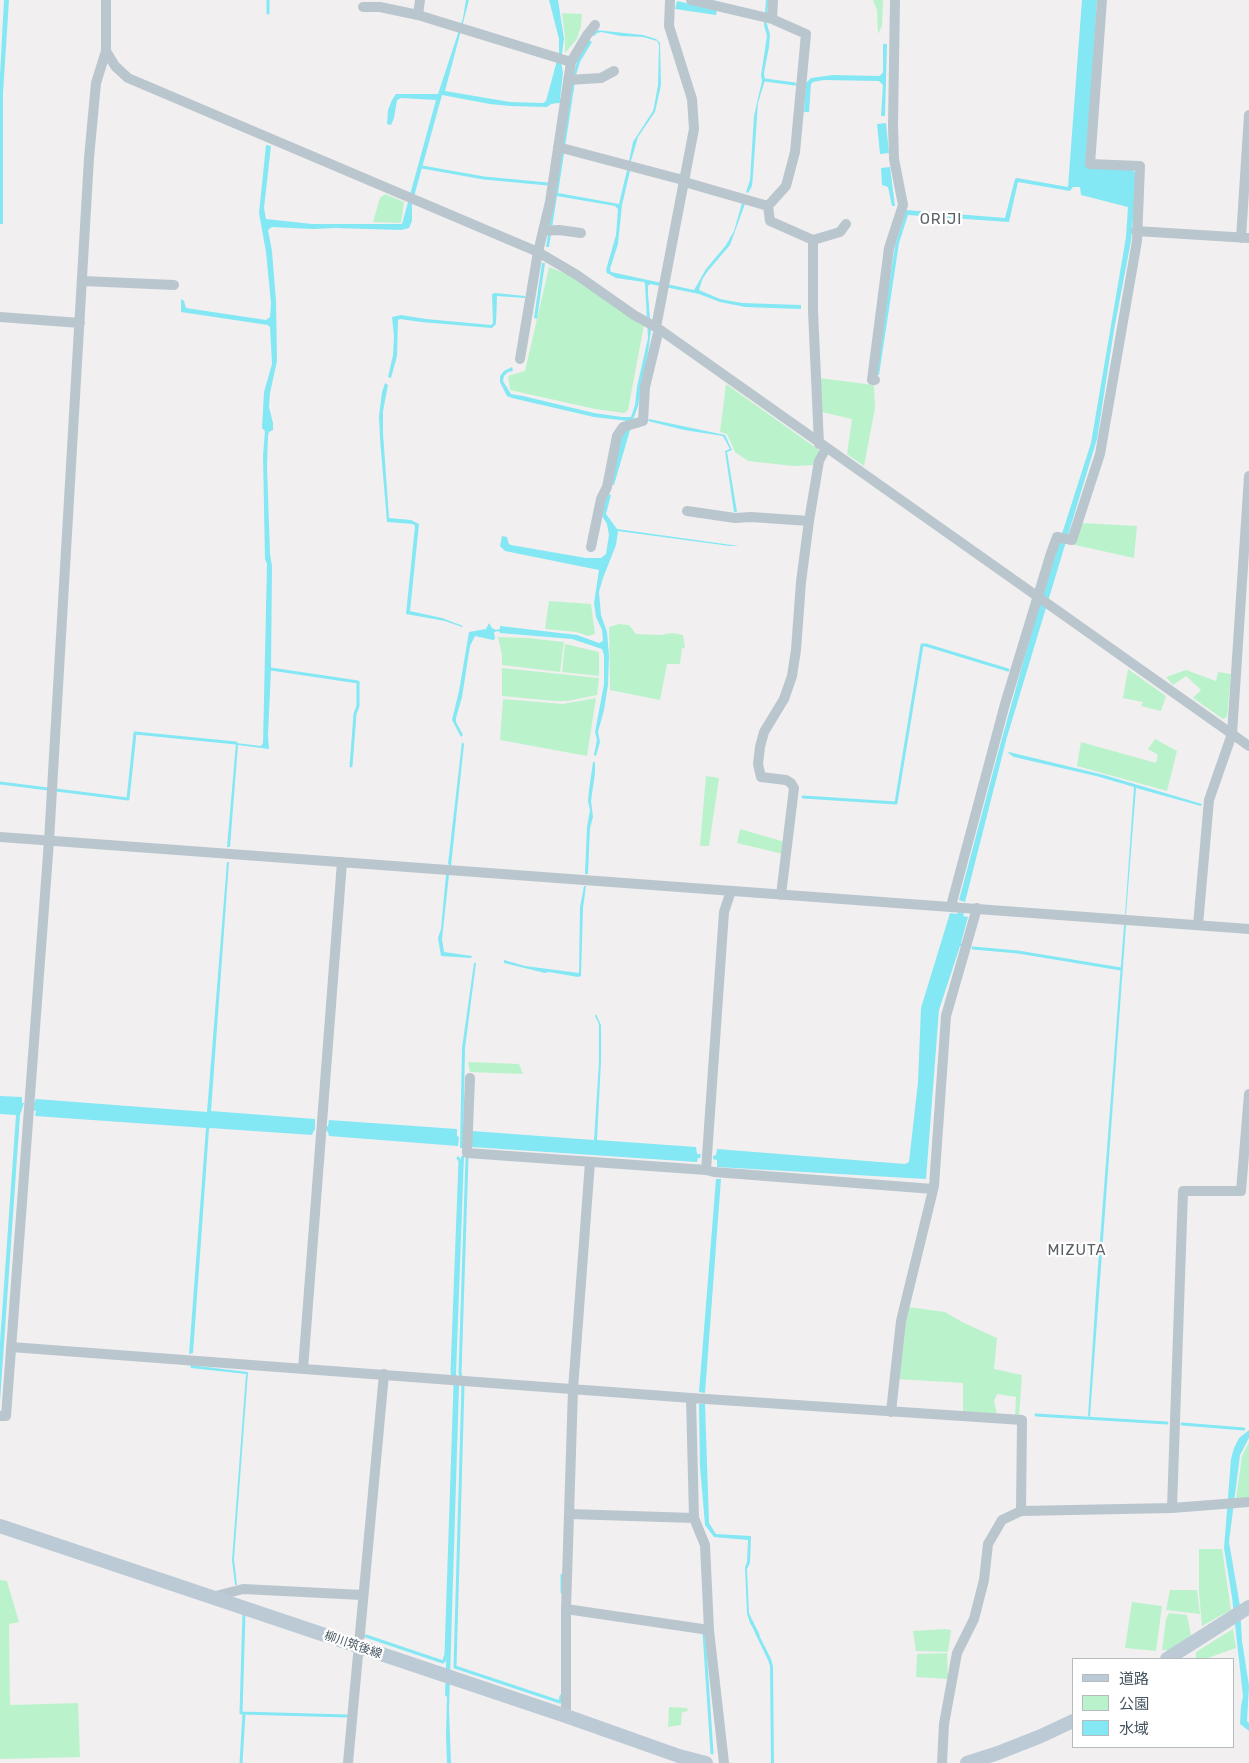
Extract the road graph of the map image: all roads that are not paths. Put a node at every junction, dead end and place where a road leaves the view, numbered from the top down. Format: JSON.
{"nodes":[{"id":1,"x":106,"y":0,"type":"edge"},
{"id":2,"x":420,"y":0,"type":"edge"},
{"id":3,"x":670,"y":0,"type":"edge"},
{"id":4,"x":691,"y":0,"type":"edge"},
{"id":5,"x":773,"y":0,"type":"edge"},
{"id":6,"x":895,"y":0,"type":"edge"},
{"id":7,"x":1102,"y":0,"type":"edge"},
{"id":8,"x":374,"y":4,"type":"edge"},
{"id":9,"x":363,"y":8,"type":"dead end"},
{"id":10,"x":418,"y":15,"type":"junction"},
{"id":11,"x":772,"y":19,"type":"junction"},
{"id":12,"x":595,"y":25,"type":"dead end"},
{"id":13,"x":106,"y":50,"type":"junction"},
{"id":14,"x":571,"y":62,"type":"junction"},
{"id":15,"x":614,"y":71,"type":"dead end"},
{"id":16,"x":568,"y":80,"type":"junction"},
{"id":17,"x":1249,"y":115,"type":"edge"},
{"id":18,"x":558,"y":147,"type":"junction"},
{"id":19,"x":683,"y":180,"type":"junction"},
{"id":20,"x":768,"y":206,"type":"junction"},
{"id":21,"x":846,"y":224,"type":"dead end"},
{"id":22,"x":1136,"y":230,"type":"junction"},
{"id":23,"x":543,"y":231,"type":"junction"},
{"id":24,"x":580,"y":233,"type":"dead end"},
{"id":25,"x":1245,"y":238,"type":"edge"},
{"id":26,"x":813,"y":240,"type":"junction"},
{"id":27,"x":538,"y":252,"type":"junction"},
{"id":28,"x":83,"y":281,"type":"junction"},
{"id":29,"x":174,"y":284,"type":"dead end"},
{"id":30,"x":0,"y":317,"type":"edge"},
{"id":31,"x":80,"y":323,"type":"junction"},
{"id":32,"x":657,"y":328,"type":"junction"},
{"id":33,"x":520,"y":359,"type":"dead end"},
{"id":34,"x":876,"y":380,"type":"dead end"},
{"id":35,"x":822,"y":446,"type":"junction"},
{"id":36,"x":1249,"y":476,"type":"edge"},
{"id":37,"x":701,"y":501,"type":"dead end"},
{"id":38,"x":687,"y":511,"type":"dead end"},
{"id":39,"x":700,"y":513,"type":"junction"},
{"id":40,"x":809,"y":521,"type":"junction"},
{"id":41,"x":591,"y":547,"type":"dead end"},
{"id":42,"x":1246,"y":562,"type":"edge"},
{"id":43,"x":1038,"y":597,"type":"junction"},
{"id":44,"x":1232,"y":734,"type":"junction"},
{"id":45,"x":1249,"y":746,"type":"edge"},
{"id":46,"x":0,"y":837,"type":"edge"},
{"id":47,"x":48,"y":841,"type":"junction"},
{"id":48,"x":342,"y":862,"type":"junction"},
{"id":49,"x":731,"y":891,"type":"junction"},
{"id":50,"x":780,"y":895,"type":"junction"},
{"id":51,"x":951,"y":906,"type":"junction"},
{"id":52,"x":978,"y":908,"type":"junction"},
{"id":53,"x":1198,"y":924,"type":"junction"},
{"id":54,"x":1249,"y":929,"type":"edge"},
{"id":55,"x":470,"y":1078,"type":"dead end"},
{"id":56,"x":1249,"y":1094,"type":"edge"},
{"id":57,"x":590,"y":1162,"type":"junction"},
{"id":58,"x":706,"y":1170,"type":"junction"},
{"id":59,"x":933,"y":1188,"type":"junction"},
{"id":60,"x":11,"y":1347,"type":"junction"},
{"id":61,"x":303,"y":1369,"type":"junction"},
{"id":62,"x":384,"y":1374,"type":"junction"},
{"id":63,"x":573,"y":1389,"type":"junction"},
{"id":64,"x":691,"y":1398,"type":"junction"},
{"id":65,"x":891,"y":1412,"type":"junction"},
{"id":66,"x":0,"y":1416,"type":"edge"},
{"id":67,"x":1249,"y":1502,"type":"edge"},
{"id":68,"x":1172,"y":1508,"type":"junction"},
{"id":69,"x":1021,"y":1511,"type":"junction"},
{"id":70,"x":569,"y":1514,"type":"junction"},
{"id":71,"x":694,"y":1518,"type":"junction"},
{"id":72,"x":0,"y":1526,"type":"edge"},
{"id":73,"x":362,"y":1595,"type":"junction"},
{"id":74,"x":211,"y":1597,"type":"junction"},
{"id":75,"x":566,"y":1609,"type":"junction"},
{"id":76,"x":1241,"y":1612,"type":"edge"},
{"id":77,"x":709,"y":1630,"type":"junction"},
{"id":78,"x":358,"y":1646,"type":"junction"},
{"id":79,"x":1169,"y":1658,"type":"edge"},
{"id":80,"x":566,"y":1716,"type":"junction"},
{"id":81,"x":1072,"y":1721,"type":"edge"},
{"id":82,"x":348,"y":1763,"type":"edge"},
{"id":83,"x":706,"y":1763,"type":"edge"},
{"id":84,"x":724,"y":1763,"type":"edge"},
{"id":85,"x":942,"y":1763,"type":"edge"},
{"id":86,"x":967,"y":1763,"type":"edge"}],
"edges":[{"from":1,"to":13,"type":"street"},
{"from":2,"to":10,"type":"street"},
{"from":3,"to":19,"type":"street"},
{"from":4,"to":11,"type":"street"},
{"from":5,"to":11,"type":"street"},
{"from":6,"to":34,"type":"street"},
{"from":7,"to":22,"type":"street"},
{"from":8,"to":9,"type":"street"},
{"from":8,"to":10,"type":"street"},
{"from":10,"to":14,"type":"street"},
{"from":11,"to":20,"type":"street"},
{"from":12,"to":14,"type":"street"},
{"from":13,"to":27,"type":"street"},
{"from":13,"to":28,"type":"street"},
{"from":14,"to":16,"type":"street"},
{"from":15,"to":16,"type":"street"},
{"from":16,"to":18,"type":"street"},
{"from":17,"to":25,"type":"street"},
{"from":18,"to":19,"type":"street"},
{"from":18,"to":23,"type":"street"},
{"from":19,"to":20,"type":"street"},
{"from":19,"to":32,"type":"street"},
{"from":20,"to":26,"type":"street"},
{"from":21,"to":26,"type":"street"},
{"from":22,"to":25,"type":"street"},
{"from":22,"to":43,"type":"street"},
{"from":23,"to":24,"type":"street"},
{"from":23,"to":27,"type":"street"},
{"from":26,"to":35,"type":"street"},
{"from":27,"to":32,"type":"street"},
{"from":27,"to":33,"type":"street"},
{"from":28,"to":29,"type":"street"},
{"from":28,"to":31,"type":"street"},
{"from":30,"to":31,"type":"street"},
{"from":31,"to":47,"type":"street"},
{"from":32,"to":35,"type":"street"},
{"from":32,"to":41,"type":"street"},
{"from":35,"to":40,"type":"street"},
{"from":35,"to":43,"type":"street"},
{"from":36,"to":42,"type":"street"},
{"from":37,"to":39,"type":"street"},
{"from":38,"to":39,"type":"street"},
{"from":39,"to":40,"type":"street"},
{"from":40,"to":50,"type":"street"},
{"from":42,"to":44,"type":"street"},
{"from":43,"to":44,"type":"street"},
{"from":43,"to":51,"type":"street"},
{"from":44,"to":45,"type":"street"},
{"from":44,"to":53,"type":"street"},
{"from":46,"to":47,"type":"street"},
{"from":47,"to":48,"type":"street"},
{"from":47,"to":60,"type":"street"},
{"from":48,"to":49,"type":"street"},
{"from":48,"to":61,"type":"street"},
{"from":49,"to":50,"type":"street"},
{"from":49,"to":58,"type":"street"},
{"from":50,"to":51,"type":"street"},
{"from":51,"to":52,"type":"street"},
{"from":52,"to":53,"type":"street"},
{"from":52,"to":59,"type":"street"},
{"from":53,"to":54,"type":"street"},
{"from":55,"to":57,"type":"street"},
{"from":56,"to":68,"type":"street"},
{"from":57,"to":58,"type":"street"},
{"from":57,"to":63,"type":"street"},
{"from":58,"to":59,"type":"street"},
{"from":59,"to":65,"type":"street"},
{"from":60,"to":61,"type":"street"},
{"from":60,"to":66,"type":"street"},
{"from":61,"to":62,"type":"street"},
{"from":62,"to":63,"type":"street"},
{"from":62,"to":73,"type":"street"},
{"from":63,"to":64,"type":"street"},
{"from":63,"to":70,"type":"street"},
{"from":64,"to":65,"type":"street"},
{"from":64,"to":71,"type":"street"},
{"from":65,"to":69,"type":"street"},
{"from":67,"to":68,"type":"street"},
{"from":68,"to":69,"type":"street"},
{"from":69,"to":85,"type":"street"},
{"from":70,"to":71,"type":"street"},
{"from":70,"to":75,"type":"street"},
{"from":71,"to":77,"type":"street"},
{"from":72,"to":74,"type":"main road","name":"柳川筑後線"},
{"from":73,"to":74,"type":"street"},
{"from":73,"to":78,"type":"street"},
{"from":74,"to":78,"type":"main road","name":"柳川筑後線"},
{"from":75,"to":77,"type":"street"},
{"from":75,"to":80,"type":"street"},
{"from":76,"to":79,"type":"main road"},
{"from":77,"to":84,"type":"street"},
{"from":78,"to":80,"type":"main road","name":"柳川筑後線"},
{"from":78,"to":82,"type":"street"},
{"from":80,"to":83,"type":"main road","name":"柳川筑後線"},
{"from":81,"to":86,"type":"main road"}]}
